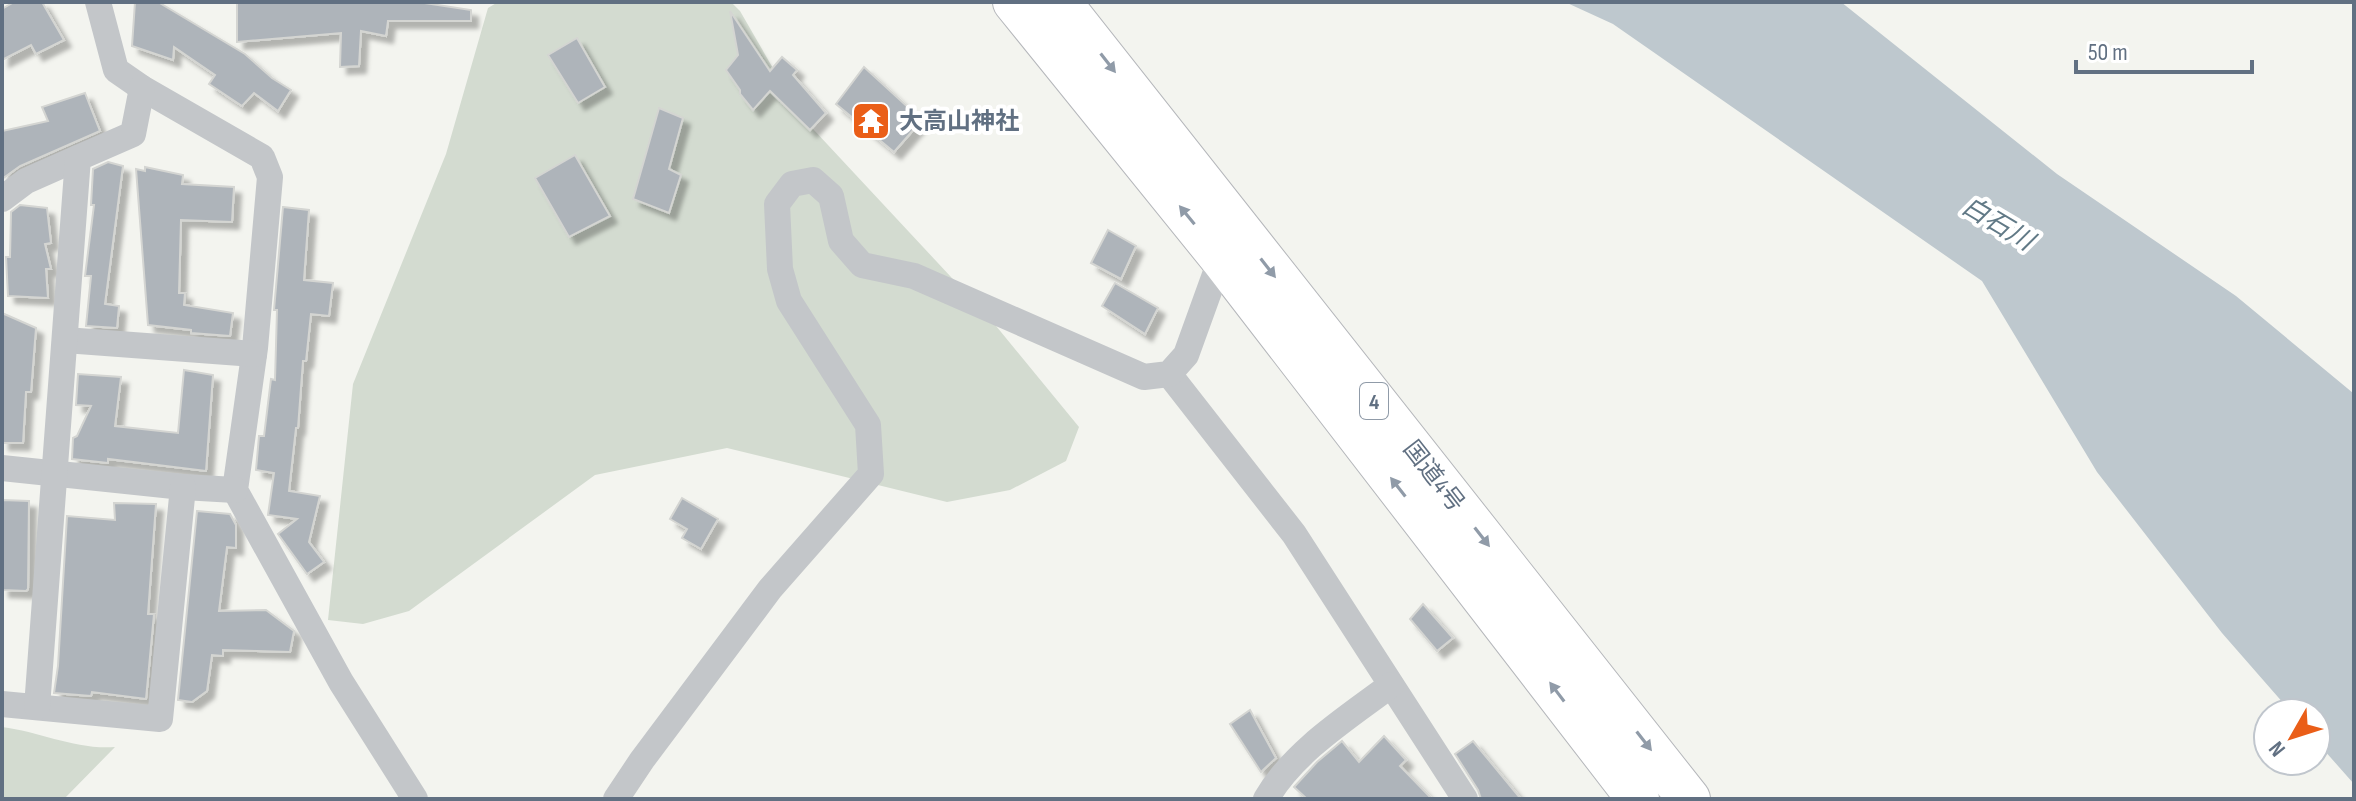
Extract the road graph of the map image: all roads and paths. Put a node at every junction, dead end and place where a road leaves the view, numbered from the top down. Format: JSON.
{"nodes":[{"id":1,"x":98,"y":2,"type":"edge"},
{"id":2,"x":1014,"y":2,"type":"edge"},
{"id":3,"x":1060,"y":2,"type":"edge"},
{"id":4,"x":142,"y":88,"type":"junction"},
{"id":5,"x":78,"y":158,"type":"junction"},
{"id":6,"x":2,"y":199,"type":"edge"},
{"id":7,"x":1221,"y":258,"type":"junction"},
{"id":8,"x":65,"y":340,"type":"junction"},
{"id":9,"x":254,"y":354,"type":"junction"},
{"id":10,"x":1169,"y":374,"type":"junction"},
{"id":11,"x":2,"y":468,"type":"edge"},
{"id":12,"x":55,"y":473,"type":"junction"},
{"id":13,"x":183,"y":487,"type":"junction"},
{"id":14,"x":235,"y":490,"type":"junction"},
{"id":15,"x":1391,"y":685,"type":"junction"},
{"id":16,"x":2,"y":704,"type":"edge"},
{"id":17,"x":37,"y":707,"type":"junction"},
{"id":18,"x":415,"y":799,"type":"edge"},
{"id":19,"x":616,"y":799,"type":"edge"},
{"id":20,"x":1266,"y":799,"type":"edge"},
{"id":21,"x":1465,"y":799,"type":"edge"},
{"id":22,"x":1638,"y":799,"type":"edge"},
{"id":23,"x":1689,"y":799,"type":"edge"}],
"edges":[{"from":1,"to":4,"type":"street"},
{"from":7,"to":2,"type":"highway","name":"国道4号","number":"4","one_way":true},
{"from":3,"to":23,"type":"highway","name":"国道4号","number":"4","one_way":true},
{"from":4,"to":5,"type":"street"},
{"from":4,"to":9,"type":"street"},
{"from":5,"to":6,"type":"street"},
{"from":5,"to":8,"type":"street"},
{"from":7,"to":10,"type":"street"},
{"from":22,"to":7,"type":"highway","name":"国道4号","number":"4","one_way":true},
{"from":8,"to":9,"type":"street"},
{"from":8,"to":12,"type":"street"},
{"from":9,"to":14,"type":"street"},
{"from":10,"to":15,"type":"street"},
{"from":10,"to":19,"type":"street"},
{"from":11,"to":12,"type":"street"},
{"from":12,"to":13,"type":"street"},
{"from":12,"to":17,"type":"street"},
{"from":13,"to":14,"type":"street"},
{"from":13,"to":17,"type":"street"},
{"from":14,"to":18,"type":"street"},
{"from":15,"to":20,"type":"street"},
{"from":15,"to":21,"type":"street"},
{"from":16,"to":17,"type":"street"}]}
